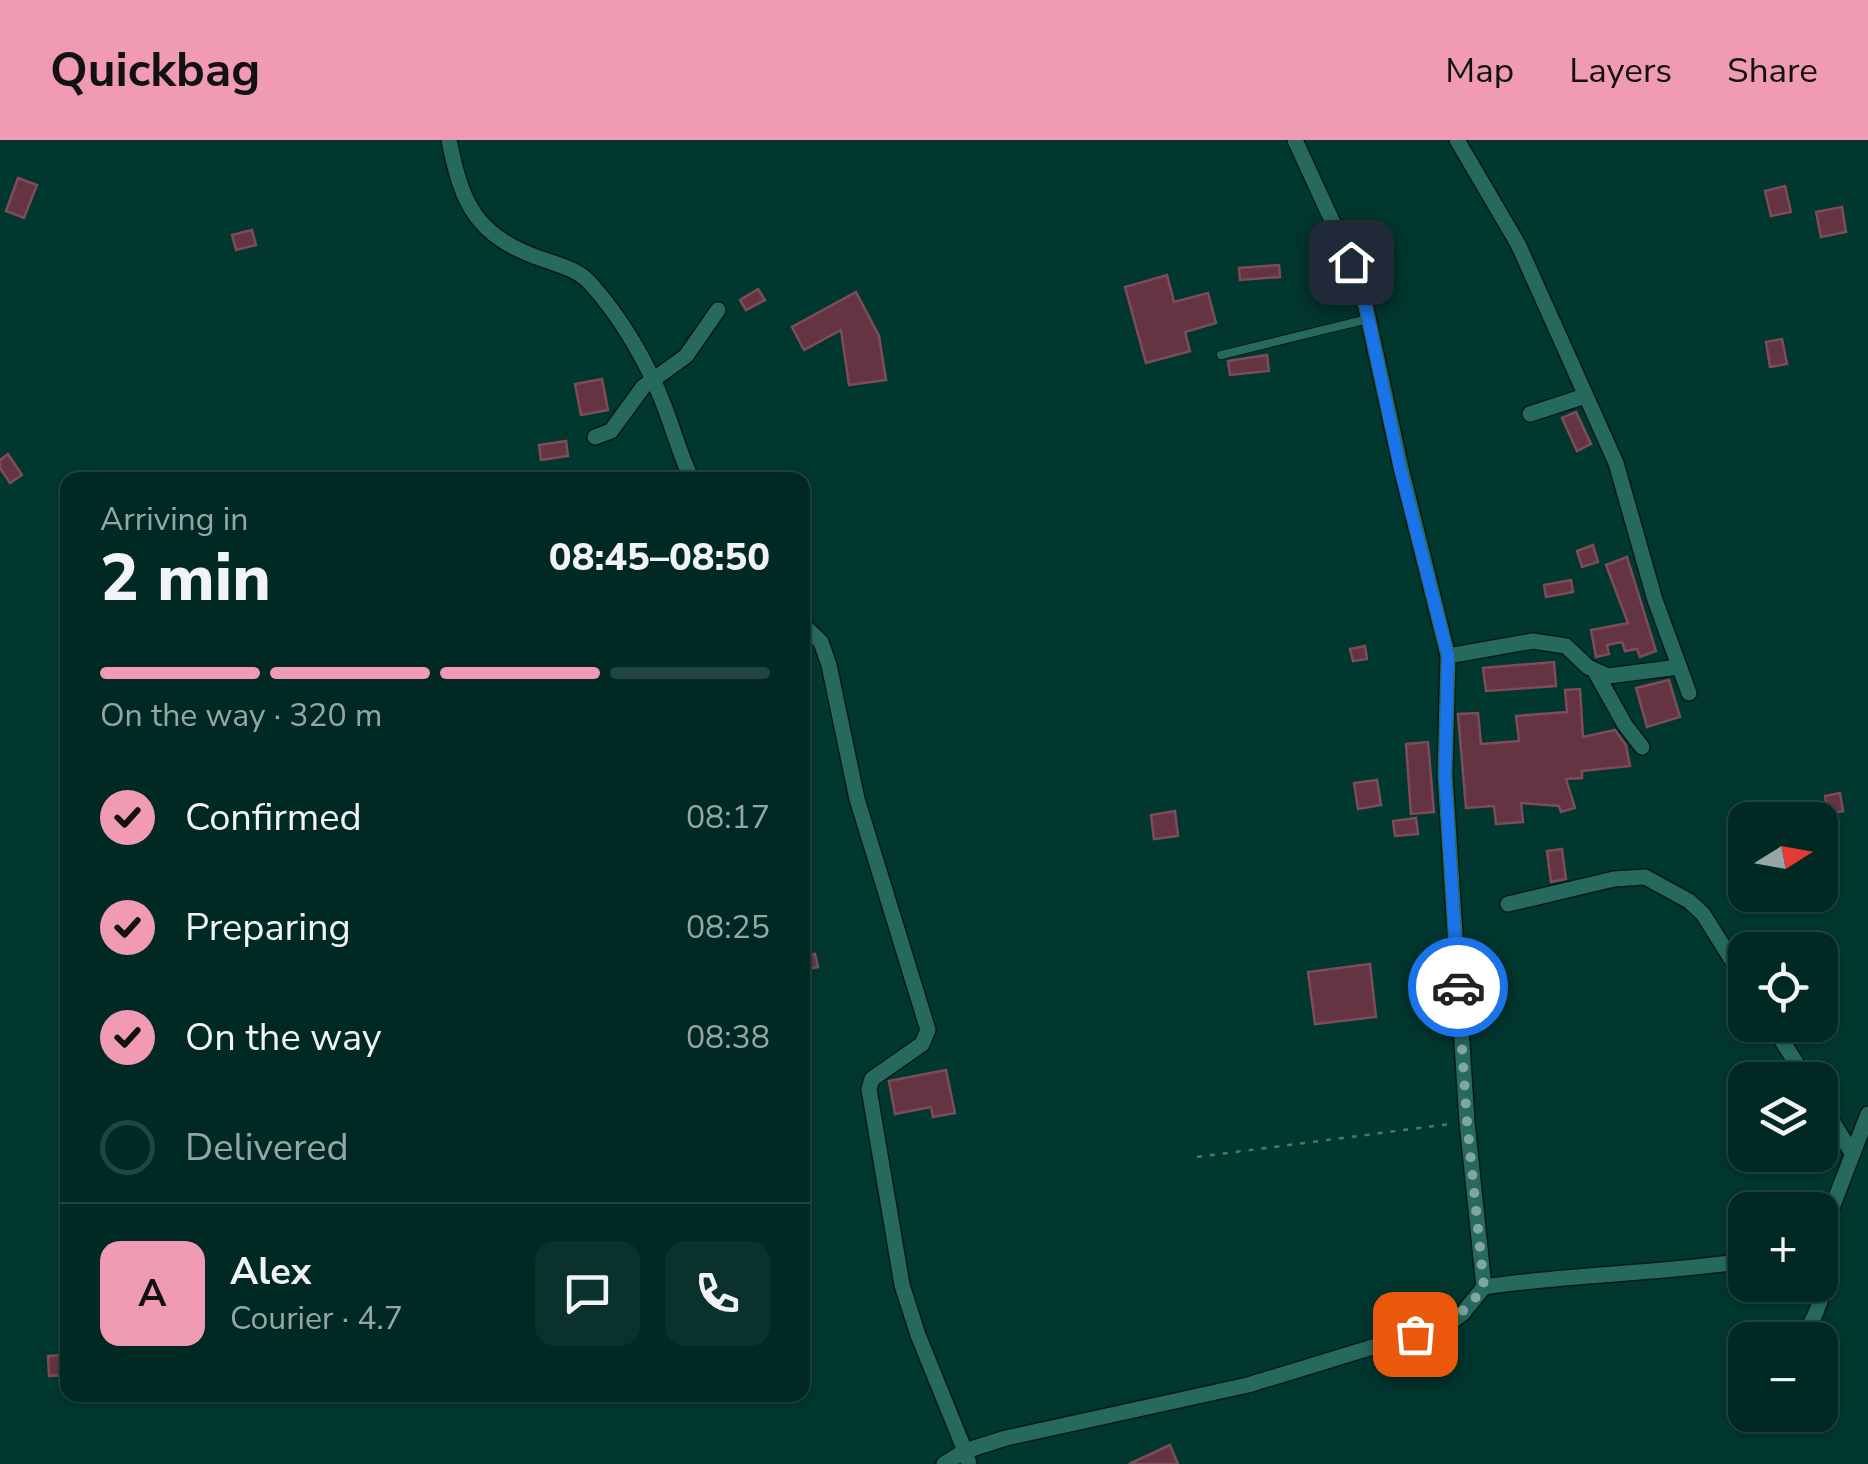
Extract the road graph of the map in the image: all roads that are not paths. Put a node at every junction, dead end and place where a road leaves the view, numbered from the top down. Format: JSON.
{"nodes":[{"id":1,"x":449,"y":140,"type":"edge"},
{"id":2,"x":1295,"y":140,"type":"edge"},
{"id":3,"x":1456,"y":140,"type":"edge"},
{"id":4,"x":718,"y":310,"type":"dead end"},
{"id":5,"x":1368,"y":319,"type":"junction"},
{"id":6,"x":1220,"y":355,"type":"dead end"},
{"id":7,"x":654,"y":382,"type":"junction"},
{"id":8,"x":1584,"y":396,"type":"junction"},
{"id":9,"x":1530,"y":414,"type":"dead end"},
{"id":10,"x":595,"y":437,"type":"dead end"},
{"id":11,"x":689,"y":472,"type":"edge"},
{"id":12,"x":810,"y":632,"type":"edge"},
{"id":13,"x":1448,"y":656,"type":"junction"},
{"id":14,"x":1680,"y":667,"type":"junction"},
{"id":15,"x":1596,"y":673,"type":"junction"},
{"id":16,"x":1688,"y":693,"type":"dead end"},
{"id":17,"x":1642,"y":747,"type":"dead end"},
{"id":18,"x":1508,"y":904,"type":"dead end"},
{"id":19,"x":1728,"y":954,"type":"edge"},
{"id":20,"x":1868,"y":1114,"type":"edge"},
{"id":21,"x":1838,"y":1131,"type":"edge"},
{"id":22,"x":1852,"y":1154,"type":"junction"},
{"id":23,"x":1837,"y":1192,"type":"edge"},
{"id":24,"x":1728,"y":1264,"type":"edge"},
{"id":25,"x":1484,"y":1287,"type":"junction"},
{"id":26,"x":967,"y":1457,"type":"edge"},
{"id":27,"x":944,"y":1464,"type":"edge"}],
"edges":[{"from":1,"to":7,"type":"street"},
{"from":2,"to":5,"type":"street"},
{"from":3,"to":8,"type":"street"},
{"from":4,"to":7,"type":"street"},
{"from":5,"to":6,"type":"lane"},
{"from":5,"to":13,"type":"street"},
{"from":7,"to":10,"type":"street"},
{"from":7,"to":11,"type":"street"},
{"from":8,"to":9,"type":"street"},
{"from":8,"to":14,"type":"street"},
{"from":12,"to":26,"type":"street"},
{"from":13,"to":15,"type":"street"},
{"from":13,"to":25,"type":"street"},
{"from":14,"to":15,"type":"street"},
{"from":14,"to":16,"type":"street"},
{"from":15,"to":17,"type":"street"},
{"from":18,"to":19,"type":"street"},
{"from":20,"to":22,"type":"street"},
{"from":21,"to":22,"type":"street"},
{"from":22,"to":23,"type":"street"},
{"from":24,"to":25,"type":"street"},
{"from":25,"to":26,"type":"street"},
{"from":26,"to":27,"type":"street"}]}
